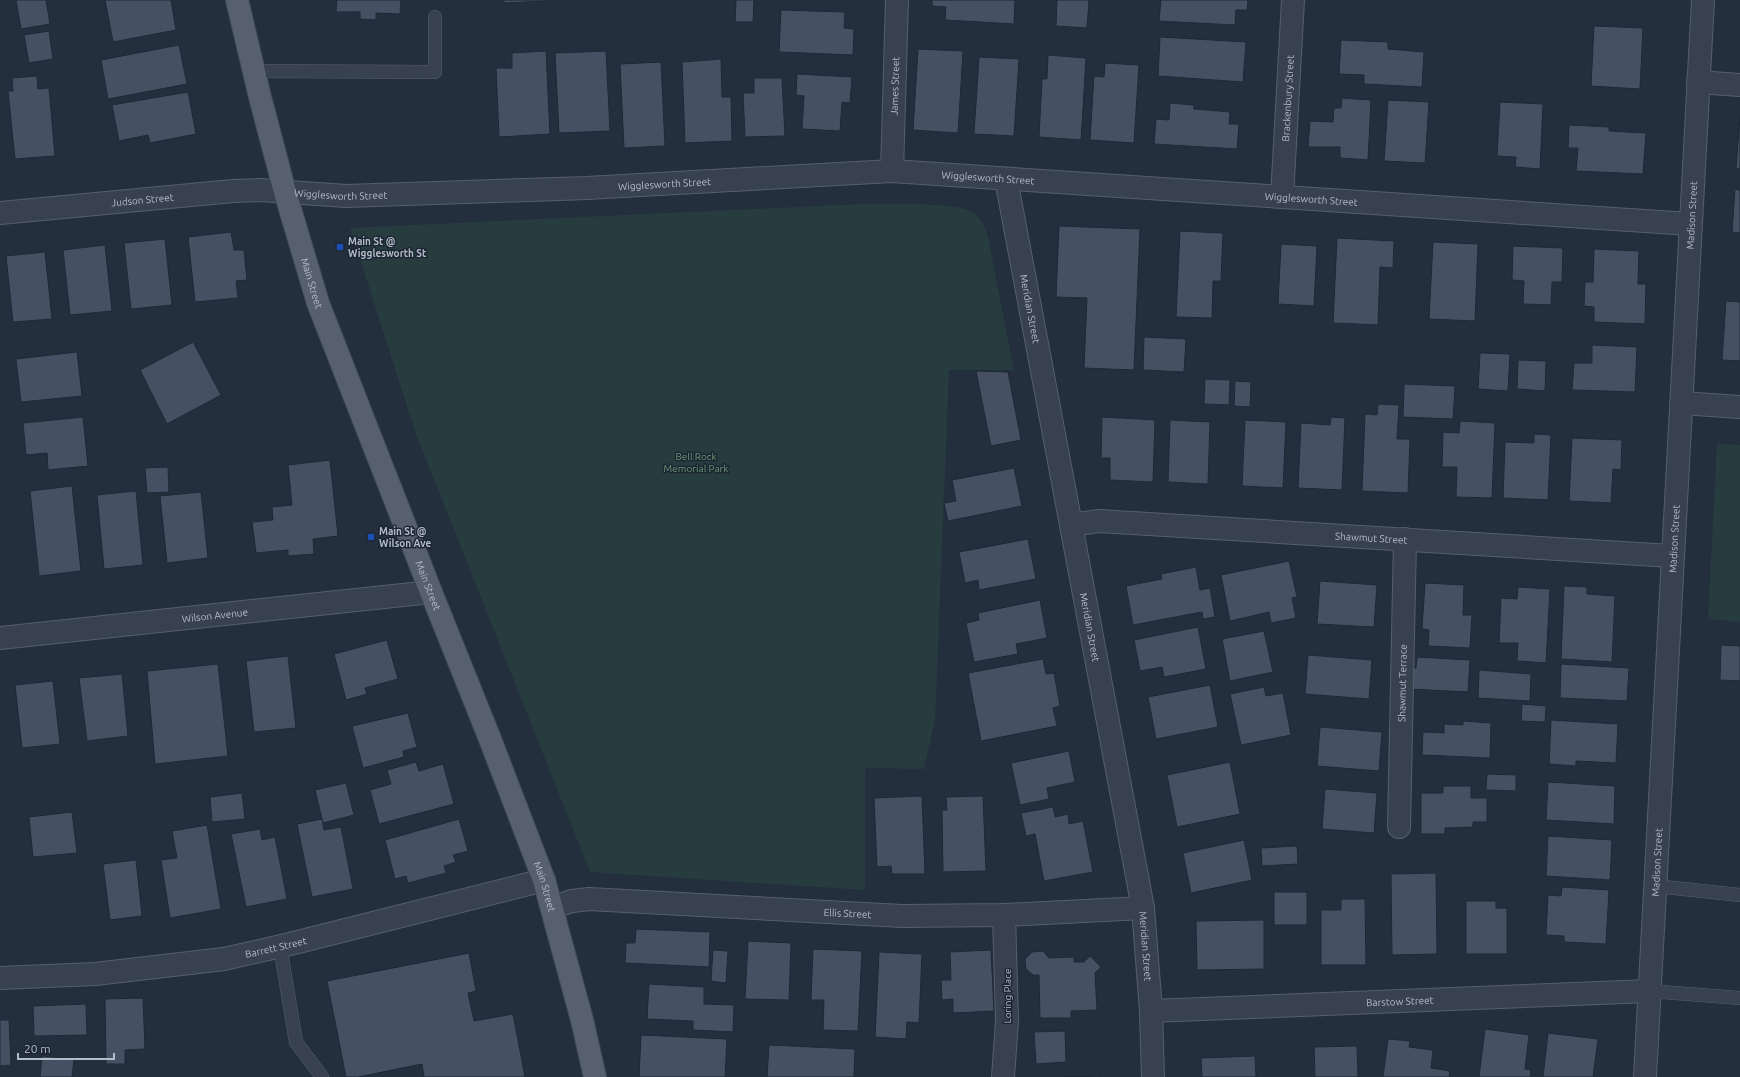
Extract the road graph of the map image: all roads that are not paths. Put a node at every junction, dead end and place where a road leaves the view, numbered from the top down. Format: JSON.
{"nodes":[{"id":1,"x":237,"y":0,"type":"edge"},
{"id":2,"x":897,"y":0,"type":"edge"},
{"id":3,"x":1293,"y":0,"type":"edge"},
{"id":4,"x":1704,"y":0,"type":"edge"},
{"id":5,"x":435,"y":17,"type":"dead end"},
{"id":6,"x":254,"y":71,"type":"junction"},
{"id":7,"x":1698,"y":82,"type":"junction"},
{"id":8,"x":1740,"y":85,"type":"edge"},
{"id":9,"x":892,"y":171,"type":"junction"},
{"id":10,"x":1006,"y":179,"type":"junction"},
{"id":11,"x":285,"y":192,"type":"junction"},
{"id":12,"x":1282,"y":197,"type":"junction"},
{"id":13,"x":0,"y":213,"type":"edge"},
{"id":14,"x":1690,"y":224,"type":"junction"},
{"id":15,"x":1682,"y":403,"type":"junction"},
{"id":16,"x":1740,"y":407,"type":"edge"},
{"id":17,"x":1072,"y":525,"type":"junction"},
{"id":18,"x":1405,"y":539,"type":"junction"},
{"id":19,"x":1672,"y":556,"type":"junction"},
{"id":20,"x":430,"y":592,"type":"junction"},
{"id":21,"x":0,"y":638,"type":"edge"},
{"id":22,"x":1399,"y":827,"type":"dead end"},
{"id":23,"x":544,"y":880,"type":"junction"},
{"id":24,"x":1655,"y":886,"type":"junction"},
{"id":25,"x":1740,"y":895,"type":"edge"},
{"id":26,"x":553,"y":907,"type":"junction"},
{"id":27,"x":1142,"y":908,"type":"junction"},
{"id":28,"x":1004,"y":915,"type":"junction"},
{"id":29,"x":280,"y":946,"type":"junction"},
{"id":30,"x":0,"y":978,"type":"edge"},
{"id":31,"x":1649,"y":991,"type":"junction"},
{"id":32,"x":1740,"y":998,"type":"edge"},
{"id":33,"x":1151,"y":1011,"type":"junction"},
{"id":34,"x":322,"y":1077,"type":"edge"},
{"id":35,"x":595,"y":1077,"type":"edge"},
{"id":36,"x":1003,"y":1077,"type":"edge"},
{"id":37,"x":1153,"y":1077,"type":"edge"},
{"id":38,"x":1645,"y":1077,"type":"edge"}],
"edges":[{"from":1,"to":6,"type":"main road","name":"Main Street"},
{"from":2,"to":9,"type":"street","name":"James Street"},
{"from":3,"to":12,"type":"street","name":"Brackenbury Street"},
{"from":4,"to":7,"type":"street","name":"Madison Street"},
{"from":5,"to":6,"type":"lane"},
{"from":6,"to":11,"type":"main road","name":"Main Street"},
{"from":7,"to":8,"type":"street"},
{"from":7,"to":14,"type":"street","name":"Madison Street"},
{"from":9,"to":10,"type":"street","name":"Wigglesworth Street"},
{"from":9,"to":11,"type":"street","name":"Wigglesworth Street"},
{"from":10,"to":12,"type":"street","name":"Wigglesworth Street"},
{"from":10,"to":17,"type":"street","name":"Meridian Street"},
{"from":11,"to":13,"type":"street","name":"Judson Street"},
{"from":11,"to":20,"type":"main road","name":"Main Street"},
{"from":12,"to":14,"type":"street","name":"Wigglesworth Street"},
{"from":14,"to":15,"type":"street","name":"Madison Street"},
{"from":15,"to":16,"type":"street"},
{"from":15,"to":19,"type":"street","name":"Madison Street"},
{"from":17,"to":18,"type":"street","name":"Shawmut Street"},
{"from":17,"to":27,"type":"street","name":"Meridian Street"},
{"from":18,"to":19,"type":"street","name":"Shawmut Street"},
{"from":18,"to":22,"type":"street","name":"Shawmut Terrace"},
{"from":19,"to":24,"type":"street","name":"Madison Street"},
{"from":20,"to":21,"type":"street","name":"Wilson Avenue"},
{"from":20,"to":23,"type":"main road","name":"Main Street"},
{"from":23,"to":26,"type":"main road","name":"Main Street"},
{"from":23,"to":29,"type":"street","name":"Barrett Street"},
{"from":24,"to":25,"type":"lane"},
{"from":24,"to":31,"type":"street","name":"Madison Street"},
{"from":26,"to":28,"type":"street","name":"Ellis Street"},
{"from":26,"to":35,"type":"main road","name":"Main Street"},
{"from":27,"to":28,"type":"street","name":"Ellis Street"},
{"from":27,"to":33,"type":"street","name":"Meridian Street"},
{"from":28,"to":36,"type":"street","name":"Loring Place"},
{"from":29,"to":30,"type":"street","name":"Barrett Street"},
{"from":29,"to":34,"type":"lane"},
{"from":31,"to":32,"type":"lane"},
{"from":31,"to":33,"type":"street","name":"Barstow Street"},
{"from":31,"to":38,"type":"street","name":"Madison Street"},
{"from":33,"to":37,"type":"street","name":"Meridian Street"}]}
